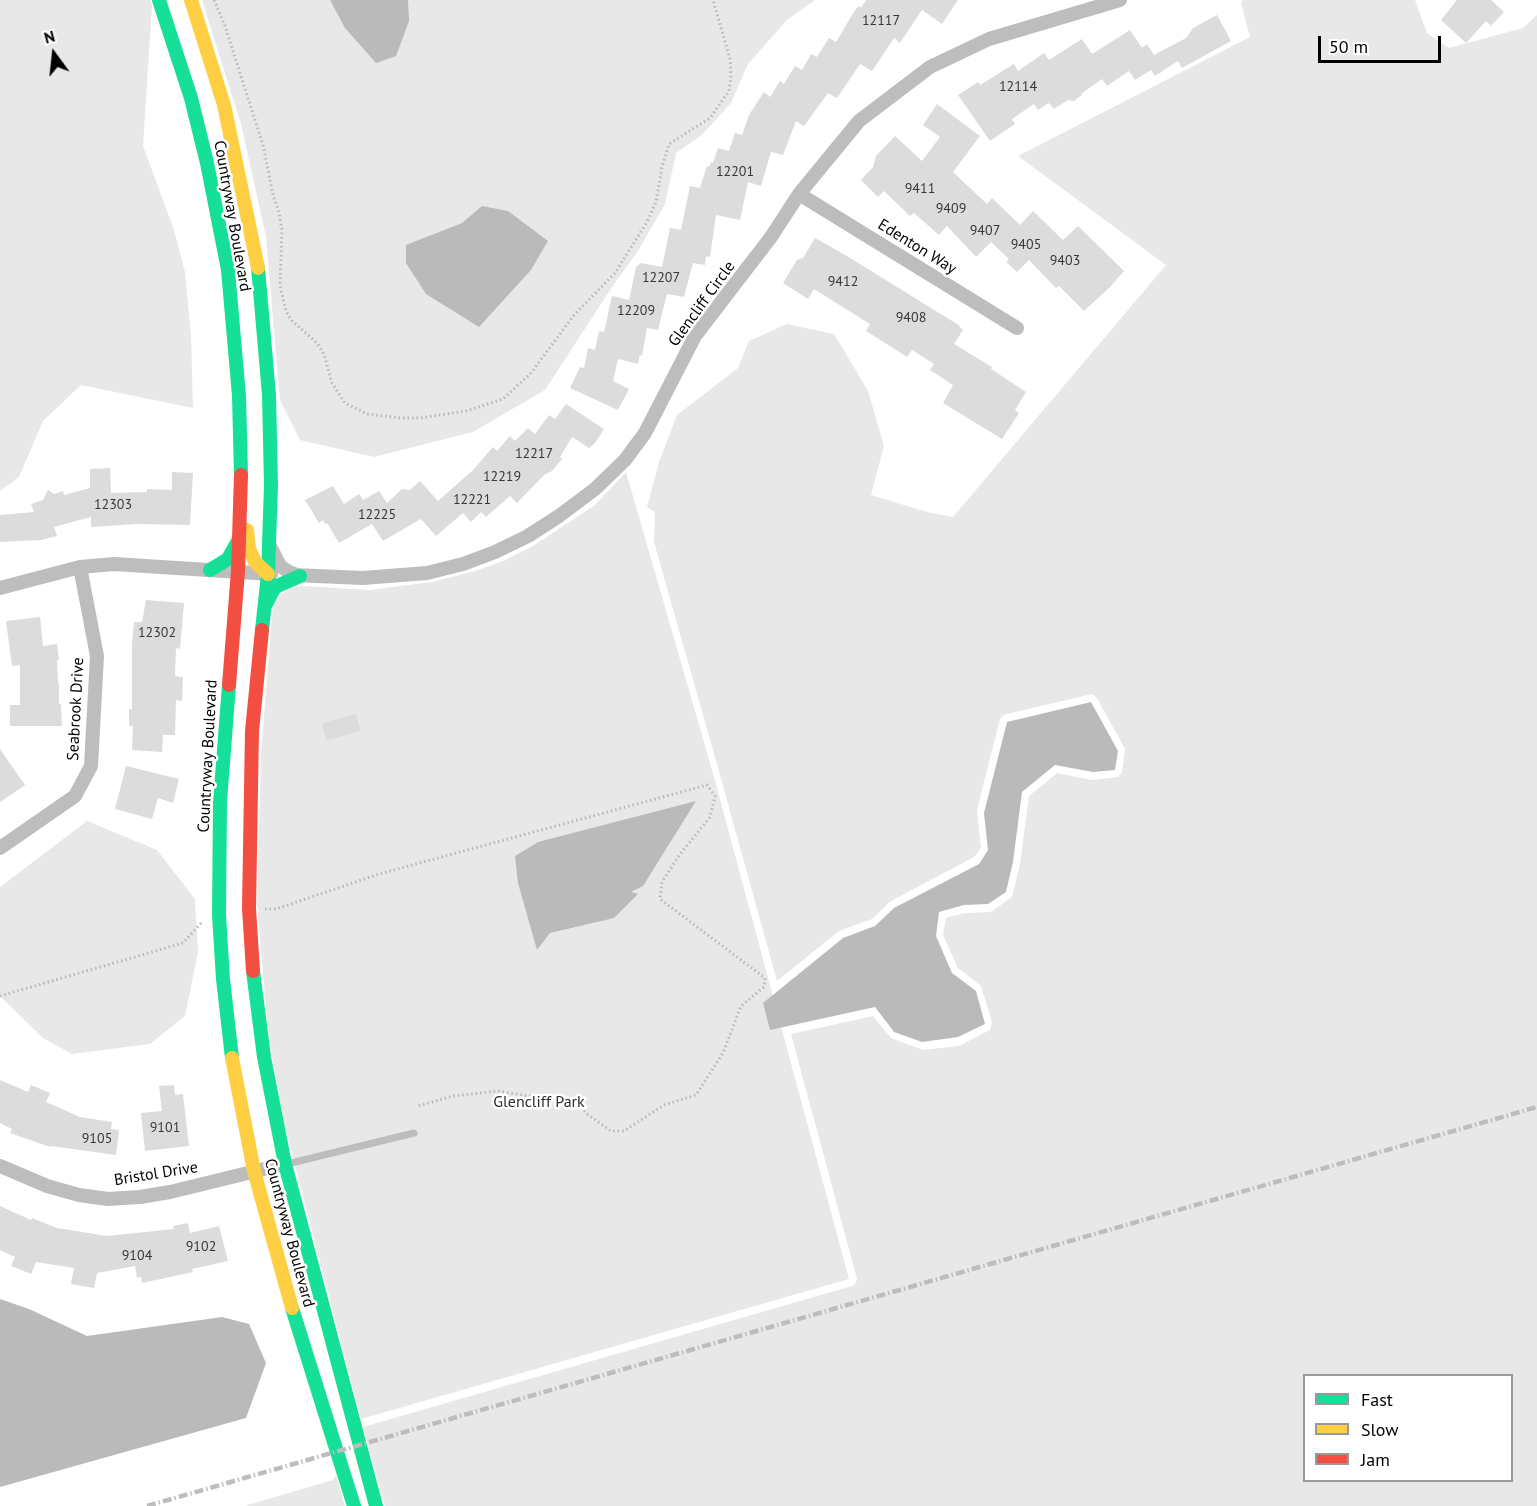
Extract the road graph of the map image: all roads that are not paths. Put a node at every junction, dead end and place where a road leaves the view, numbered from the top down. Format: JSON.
{"nodes":[{"id":1,"x":159,"y":0,"type":"edge"},
{"id":2,"x":191,"y":0,"type":"edge"},
{"id":3,"x":1120,"y":0,"type":"edge"},
{"id":4,"x":800,"y":194,"type":"junction"},
{"id":5,"x":1017,"y":328,"type":"dead end"},
{"id":6,"x":239,"y":396,"type":"junction"},
{"id":7,"x":239,"y":538,"type":"junction"},
{"id":8,"x":269,"y":539,"type":"junction"},
{"id":9,"x":255,"y":562,"type":"junction"},
{"id":10,"x":80,"y":567,"type":"junction"},
{"id":11,"x":210,"y":570,"type":"junction"},
{"id":12,"x":238,"y":572,"type":"junction"},
{"id":13,"x":268,"y":574,"type":"junction"},
{"id":14,"x":300,"y":576,"type":"junction"},
{"id":15,"x":248,"y":585,"type":"junction"},
{"id":16,"x":0,"y":588,"type":"edge"},
{"id":17,"x":235,"y":605,"type":"junction"},
{"id":18,"x":264,"y":610,"type":"junction"},
{"id":19,"x":251,"y":758,"type":"junction"},
{"id":20,"x":0,"y":848,"type":"edge"},
{"id":21,"x":414,"y":1133,"type":"dead end"},
{"id":22,"x":285,"y":1164,"type":"junction"},
{"id":23,"x":0,"y":1166,"type":"edge"},
{"id":24,"x":254,"y":1171,"type":"junction"},
{"id":25,"x":354,"y":1506,"type":"edge"},
{"id":26,"x":376,"y":1506,"type":"edge"}],
"edges":[{"from":1,"to":6,"type":"street","name":"Countryway Boulevard"},
{"from":2,"to":8,"type":"street","name":"Countryway Boulevard"},
{"from":3,"to":4,"type":"street","name":"Glencliff Circle"},
{"from":4,"to":5,"type":"street","name":"Edenton Way"},
{"from":4,"to":14,"type":"street","name":"Glencliff Circle"},
{"from":6,"to":7,"type":"street","name":"Countryway Boulevard"},
{"from":6,"to":9,"type":"street"},
{"from":7,"to":11,"type":"street"},
{"from":7,"to":12,"type":"street","name":"Countryway Boulevard"},
{"from":8,"to":9,"type":"street"},
{"from":8,"to":13,"type":"street","name":"Countryway Boulevard"},
{"from":8,"to":14,"type":"street"},
{"from":9,"to":12,"type":"street"},
{"from":9,"to":13,"type":"street"},
{"from":10,"to":11,"type":"street","name":"Glencliff Circle"},
{"from":10,"to":16,"type":"street","name":"Glencliff Circle"},
{"from":10,"to":20,"type":"street","name":"Seabrook Drive"},
{"from":11,"to":12,"type":"street","name":"Glencliff Circle"},
{"from":11,"to":17,"type":"street"},
{"from":12,"to":13,"type":"street","name":"Glencliff Circle"},
{"from":12,"to":15,"type":"street"},
{"from":12,"to":17,"type":"street","name":"Countryway Boulevard"},
{"from":13,"to":14,"type":"street","name":"Glencliff Circle"},
{"from":13,"to":15,"type":"street"},
{"from":13,"to":18,"type":"street","name":"Countryway Boulevard"},
{"from":14,"to":18,"type":"street"},
{"from":15,"to":17,"type":"street"},
{"from":15,"to":19,"type":"street"},
{"from":17,"to":24,"type":"street","name":"Countryway Boulevard"},
{"from":18,"to":19,"type":"street","name":"Countryway Boulevard"},
{"from":19,"to":22,"type":"street","name":"Countryway Boulevard"},
{"from":21,"to":22,"type":"lane"},
{"from":22,"to":24,"type":"street","name":"Bristol Drive"},
{"from":22,"to":26,"type":"street","name":"Countryway Boulevard"},
{"from":23,"to":24,"type":"street","name":"Bristol Drive"},
{"from":24,"to":25,"type":"street","name":"Countryway Boulevard"}]}
